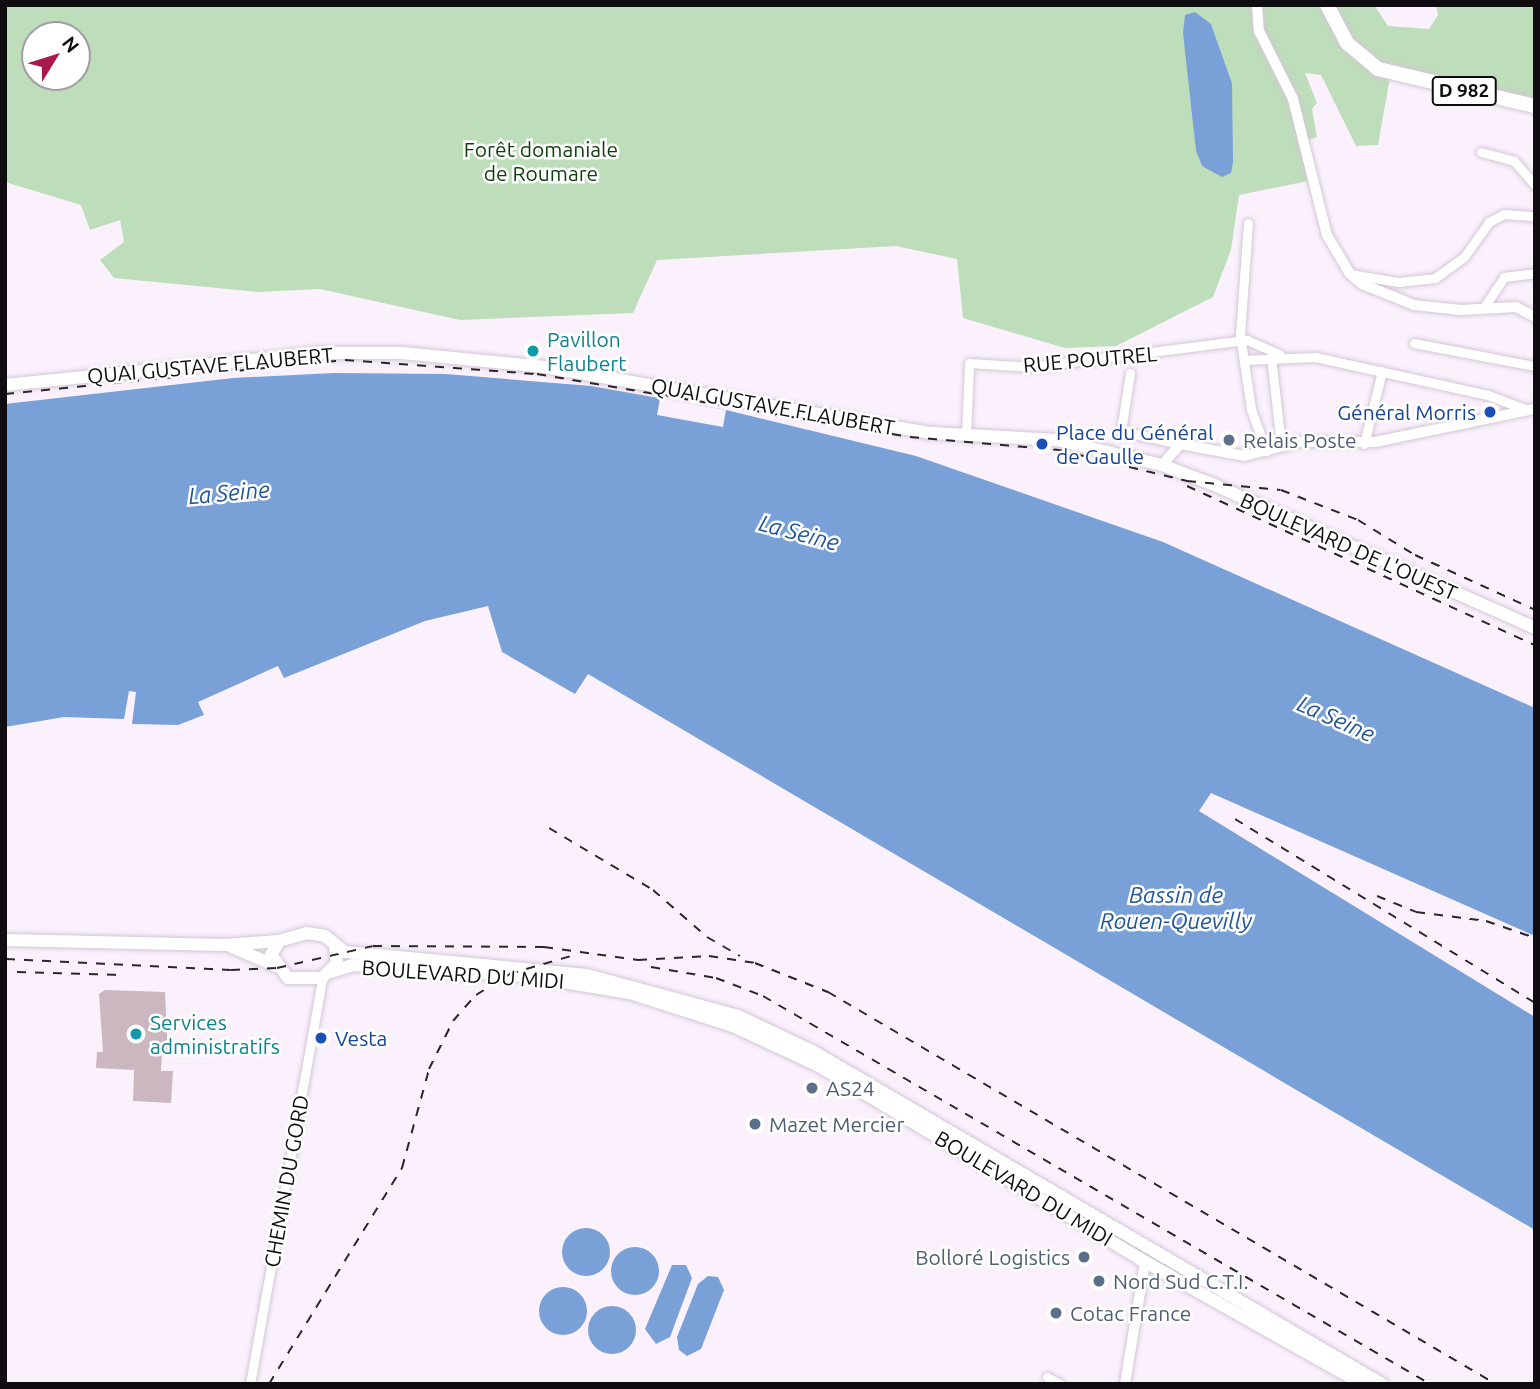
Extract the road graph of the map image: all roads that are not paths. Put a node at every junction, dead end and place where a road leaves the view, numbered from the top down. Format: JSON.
{"nodes":[{"id":1,"x":1257,"y":5,"type":"edge"},
{"id":2,"x":1327,"y":5,"type":"edge"},
{"id":3,"x":1535,"y":106,"type":"edge"},
{"id":4,"x":1481,"y":152,"type":"dead end"},
{"id":5,"x":1535,"y":185,"type":"edge"},
{"id":6,"x":1535,"y":216,"type":"edge"},
{"id":7,"x":1248,"y":223,"type":"dead end"},
{"id":8,"x":1535,"y":273,"type":"edge"},
{"id":9,"x":1350,"y":274,"type":"junction"},
{"id":10,"x":1484,"y":307,"type":"junction"},
{"id":11,"x":1535,"y":317,"type":"edge"},
{"id":12,"x":1241,"y":341,"type":"junction"},
{"id":13,"x":1415,"y":343,"type":"dead end"},
{"id":14,"x":1275,"y":356,"type":"junction"},
{"id":15,"x":1244,"y":360,"type":"junction"},
{"id":16,"x":1535,"y":366,"type":"edge"},
{"id":17,"x":1382,"y":371,"type":"junction"},
{"id":18,"x":1130,"y":373,"type":"dead end"},
{"id":19,"x":5,"y":386,"type":"edge"},
{"id":20,"x":1531,"y":410,"type":"edge"},
{"id":21,"x":966,"y":436,"type":"junction"},
{"id":22,"x":1180,"y":444,"type":"junction"},
{"id":23,"x":1364,"y":444,"type":"junction"},
{"id":24,"x":1281,"y":445,"type":"junction"},
{"id":25,"x":1266,"y":451,"type":"junction"},
{"id":26,"x":1163,"y":465,"type":"junction"},
{"id":27,"x":1535,"y":628,"type":"edge"},
{"id":28,"x":5,"y":940,"type":"edge"},
{"id":29,"x":279,"y":941,"type":"junction"},
{"id":30,"x":225,"y":945,"type":"junction"},
{"id":31,"x":335,"y":945,"type":"junction"},
{"id":32,"x":276,"y":966,"type":"junction"},
{"id":33,"x":326,"y":975,"type":"junction"},
{"id":34,"x":705,"y":1003,"type":"junction"},
{"id":35,"x":718,"y":1018,"type":"junction"},
{"id":36,"x":794,"y":1041,"type":"junction"},
{"id":37,"x":1147,"y":1255,"type":"junction"},
{"id":38,"x":1047,"y":1377,"type":"dead end"},
{"id":39,"x":1359,"y":1380,"type":"edge"},
{"id":40,"x":250,"y":1384,"type":"edge"},
{"id":41,"x":1060,"y":1384,"type":"edge"},
{"id":42,"x":1125,"y":1384,"type":"edge"},
{"id":43,"x":1382,"y":1384,"type":"edge"}],
"edges":[{"from":1,"to":9,"type":"street"},
{"from":2,"to":3,"type":"main road","number":"D 982"},
{"from":4,"to":5,"type":"street"},
{"from":6,"to":9,"type":"street"},
{"from":7,"to":12,"type":"street"},
{"from":8,"to":10,"type":"street"},
{"from":9,"to":10,"type":"street"},
{"from":10,"to":11,"type":"street"},
{"from":12,"to":14,"type":"street"},
{"from":12,"to":15,"type":"street"},
{"from":12,"to":21,"type":"street","name":"RUE POUTREL"},
{"from":13,"to":16,"type":"street"},
{"from":14,"to":15,"type":"street"},
{"from":14,"to":17,"type":"street"},
{"from":14,"to":24,"type":"street"},
{"from":15,"to":25,"type":"street"},
{"from":17,"to":20,"type":"street"},
{"from":17,"to":23,"type":"street"},
{"from":18,"to":22,"type":"street"},
{"from":19,"to":21,"type":"main road","name":"QUAI GUSTAVE FLAUBERT"},
{"from":20,"to":23,"type":"street"},
{"from":21,"to":26,"type":"main road","name":"QUAI GUSTAVE FLAUBERT"},
{"from":22,"to":25,"type":"street"},
{"from":22,"to":26,"type":"street"},
{"from":23,"to":24,"type":"street"},
{"from":24,"to":25,"type":"street"},
{"from":26,"to":27,"type":"main road","name":"BOULEVARD DE L'OUEST"},
{"from":28,"to":30,"type":"main road"},
{"from":29,"to":30,"type":"main road"},
{"from":29,"to":31,"type":"main road"},
{"from":29,"to":32,"type":"main road"},
{"from":30,"to":32,"type":"main road"},
{"from":31,"to":33,"type":"main road"},
{"from":31,"to":34,"type":"main road","name":"BOULEVARD DU MIDI"},
{"from":32,"to":33,"type":"main road"},
{"from":33,"to":35,"type":"main road","name":"BOULEVARD DU MIDI"},
{"from":33,"to":40,"type":"street","name":"CHEMIN DU GORD"},
{"from":34,"to":35,"type":"main road","name":"BOULEVARD DU MIDI"},
{"from":34,"to":36,"type":"main road","name":"BOULEVARD DU MIDI"},
{"from":35,"to":36,"type":"main road","name":"BOULEVARD DU MIDI"},
{"from":35,"to":37,"type":"main road","name":"BOULEVARD DU MIDI"},
{"from":36,"to":37,"type":"main road","name":"BOULEVARD DU MIDI"},
{"from":37,"to":39,"type":"main road","name":"BOULEVARD DU MIDI"},
{"from":37,"to":39,"type":"main road","name":"BOULEVARD DU MIDI"},
{"from":37,"to":42,"type":"street"},
{"from":38,"to":41,"type":"street"},
{"from":39,"to":43,"type":"main road","name":"BOULEVARD DU MIDI"}]}
